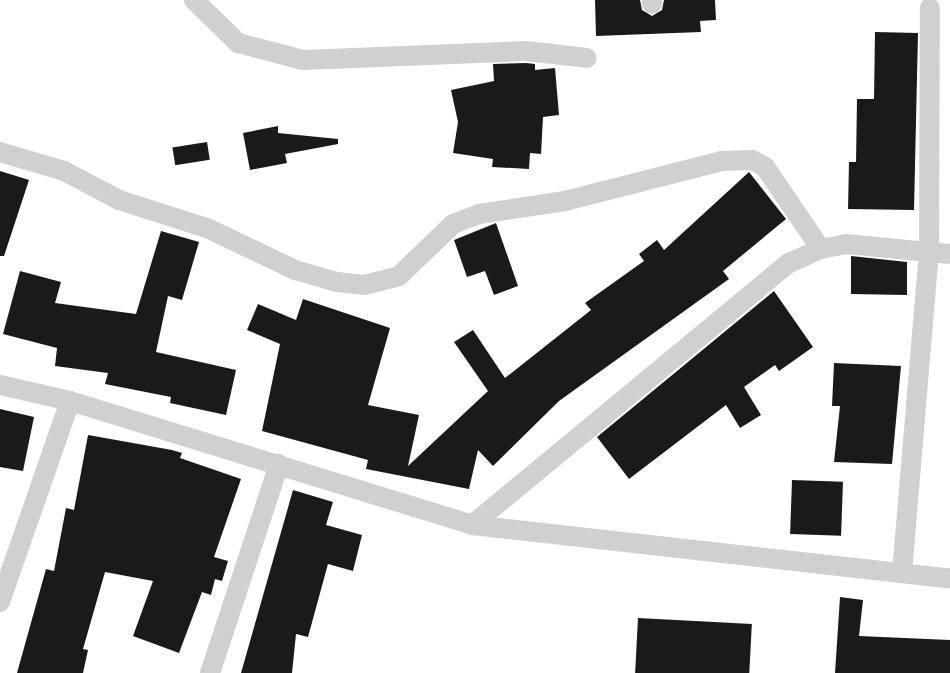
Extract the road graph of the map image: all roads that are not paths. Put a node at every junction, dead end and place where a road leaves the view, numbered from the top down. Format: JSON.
{"nodes":[{"id":1,"x":200,"y":1,"type":"edge"},
{"id":2,"x":930,"y":8,"type":"dead end"},
{"id":3,"x":587,"y":58,"type":"dead end"},
{"id":4,"x":0,"y":152,"type":"edge"},
{"id":5,"x":820,"y":249,"type":"junction"},
{"id":6,"x":929,"y":250,"type":"junction"},
{"id":7,"x":950,"y":254,"type":"edge"},
{"id":8,"x":0,"y":385,"type":"edge"},
{"id":9,"x":70,"y":401,"type":"junction"},
{"id":10,"x":279,"y":464,"type":"junction"},
{"id":11,"x":472,"y":525,"type":"junction"},
{"id":12,"x":902,"y":572,"type":"junction"},
{"id":13,"x":950,"y":579,"type":"edge"},
{"id":14,"x":0,"y":602,"type":"edge"},
{"id":15,"x":210,"y":673,"type":"edge"}],
"edges":[{"from":1,"to":3,"type":"street"},
{"from":2,"to":6,"type":"street"},
{"from":4,"to":5,"type":"street"},
{"from":5,"to":6,"type":"street"},
{"from":5,"to":11,"type":"street"},
{"from":6,"to":7,"type":"street"},
{"from":6,"to":12,"type":"street"},
{"from":8,"to":9,"type":"street"},
{"from":9,"to":10,"type":"street"},
{"from":9,"to":14,"type":"street"},
{"from":10,"to":11,"type":"street"},
{"from":10,"to":15,"type":"street"},
{"from":11,"to":12,"type":"street"},
{"from":12,"to":13,"type":"street"}]}
